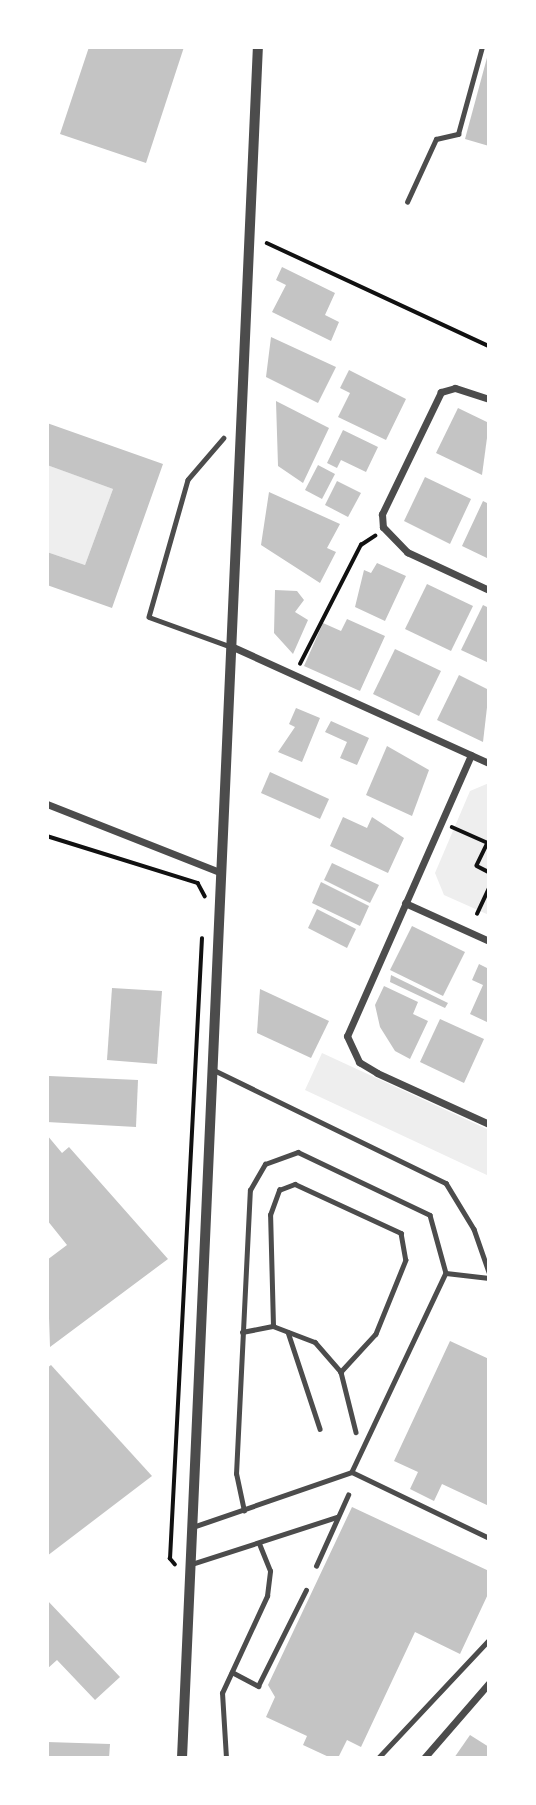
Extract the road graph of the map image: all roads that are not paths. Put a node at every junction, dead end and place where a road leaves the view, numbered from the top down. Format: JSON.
{"nodes":[{"id":1,"x":258,"y":47,"type":"edge"},
{"id":2,"x":482,"y":47,"type":"edge"},
{"id":3,"x":407,"y":202,"type":"dead end"},
{"id":4,"x":489,"y":399,"type":"edge"},
{"id":5,"x":224,"y":438,"type":"dead end"},
{"id":6,"x":489,"y":590,"type":"edge"},
{"id":7,"x":233,"y":647,"type":"junction"},
{"id":8,"x":471,"y":755,"type":"junction"},
{"id":9,"x":489,"y":763,"type":"edge"},
{"id":10,"x":47,"y":804,"type":"edge"},
{"id":11,"x":222,"y":873,"type":"junction"},
{"id":12,"x":405,"y":902,"type":"junction"},
{"id":13,"x":489,"y":941,"type":"edge"},
{"id":14,"x":214,"y":1070,"type":"junction"},
{"id":15,"x":489,"y":1124,"type":"edge"},
{"id":16,"x":446,"y":1273,"type":"junction"},
{"id":17,"x":489,"y":1275,"type":"edge"},
{"id":18,"x":273,"y":1326,"type":"junction"},
{"id":19,"x":288,"y":1331,"type":"junction"},
{"id":20,"x":242,"y":1332,"type":"junction"},
{"id":21,"x":341,"y":1372,"type":"junction"},
{"id":22,"x":320,"y":1429,"type":"dead end"},
{"id":23,"x":355,"y":1432,"type":"dead end"},
{"id":24,"x":352,"y":1472,"type":"junction"},
{"id":25,"x":348,"y":1495,"type":"dead end"},
{"id":26,"x":244,"y":1511,"type":"junction"},
{"id":27,"x":337,"y":1517,"type":"junction"},
{"id":28,"x":192,"y":1527,"type":"junction"},
{"id":29,"x":489,"y":1538,"type":"edge"},
{"id":30,"x":259,"y":1544,"type":"junction"},
{"id":31,"x":191,"y":1565,"type":"junction"},
{"id":32,"x":316,"y":1566,"type":"dead end"},
{"id":33,"x":306,"y":1590,"type":"dead end"},
{"id":34,"x":489,"y":1640,"type":"edge"},
{"id":35,"x":232,"y":1672,"type":"junction"},
{"id":36,"x":489,"y":1683,"type":"edge"},
{"id":37,"x":224,"y":1757,"type":"edge"},
{"id":38,"x":182,"y":1758,"type":"edge"},
{"id":39,"x":378,"y":1758,"type":"edge"},
{"id":40,"x":424,"y":1758,"type":"edge"}],
"edges":[{"from":1,"to":7,"type":"street"},
{"from":2,"to":3,"type":"lane"},
{"from":4,"to":6,"type":"street"},
{"from":5,"to":7,"type":"lane"},
{"from":7,"to":8,"type":"street"},
{"from":7,"to":11,"type":"street"},
{"from":8,"to":9,"type":"street"},
{"from":8,"to":12,"type":"street"},
{"from":10,"to":11,"type":"street"},
{"from":11,"to":14,"type":"street"},
{"from":12,"to":13,"type":"street"},
{"from":12,"to":15,"type":"street"},
{"from":14,"to":17,"type":"lane"},
{"from":14,"to":28,"type":"street"},
{"from":16,"to":17,"type":"lane"},
{"from":16,"to":20,"type":"lane"},
{"from":16,"to":24,"type":"lane"},
{"from":18,"to":19,"type":"lane"},
{"from":18,"to":20,"type":"lane"},
{"from":18,"to":21,"type":"lane"},
{"from":19,"to":21,"type":"lane"},
{"from":19,"to":22,"type":"lane"},
{"from":20,"to":26,"type":"lane"},
{"from":21,"to":23,"type":"lane"},
{"from":24,"to":26,"type":"lane"},
{"from":24,"to":29,"type":"lane"},
{"from":25,"to":27,"type":"lane"},
{"from":26,"to":28,"type":"lane"},
{"from":27,"to":30,"type":"lane"},
{"from":27,"to":32,"type":"lane"},
{"from":28,"to":31,"type":"street"},
{"from":30,"to":31,"type":"lane"},
{"from":30,"to":35,"type":"lane"},
{"from":31,"to":38,"type":"street"},
{"from":33,"to":35,"type":"lane"},
{"from":34,"to":39,"type":"lane"},
{"from":35,"to":37,"type":"lane"},
{"from":36,"to":40,"type":"street"}]}
